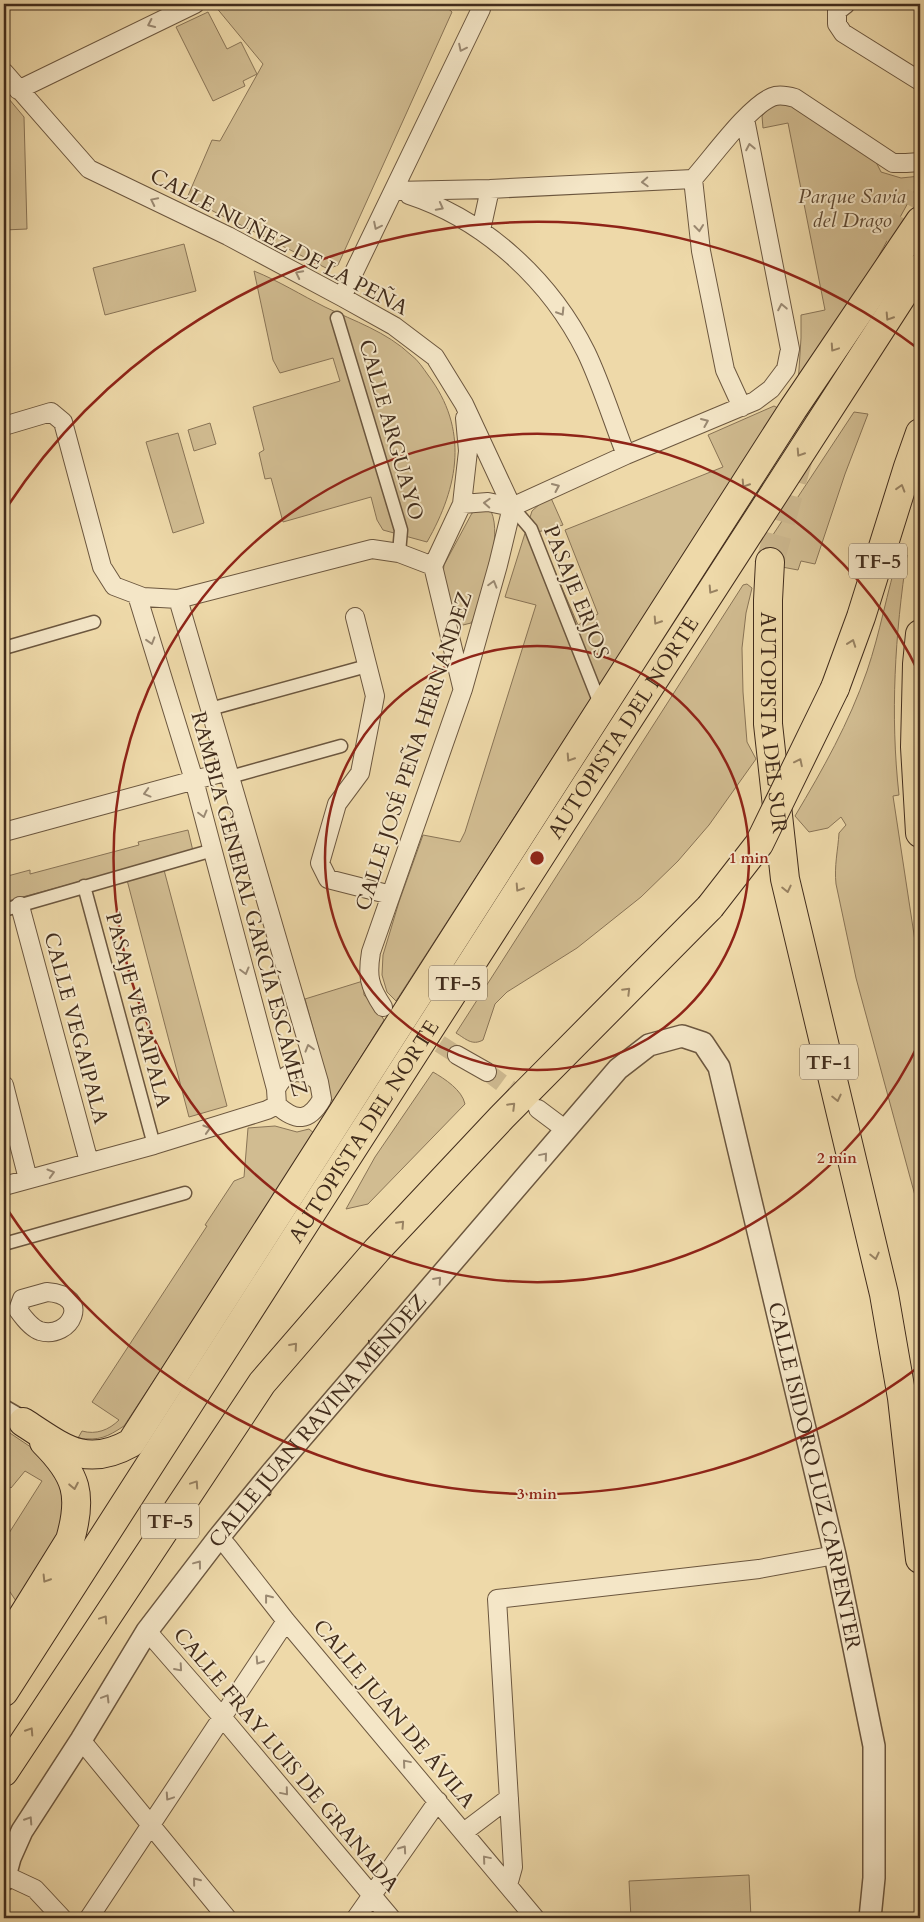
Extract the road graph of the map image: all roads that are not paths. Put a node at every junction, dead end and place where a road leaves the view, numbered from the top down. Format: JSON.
{"nodes":[{"id":1,"x":195,"y":4,"type":"edge"},
{"id":2,"x":481,"y":4,"type":"edge"},
{"id":3,"x":846,"y":4,"type":"edge"},
{"id":4,"x":4,"y":72,"type":"edge"},
{"id":5,"x":920,"y":81,"type":"edge"},
{"id":6,"x":18,"y":90,"type":"junction"},
{"id":7,"x":745,"y":119,"type":"junction"},
{"id":8,"x":920,"y":162,"type":"edge"},
{"id":9,"x":693,"y":179,"type":"junction"},
{"id":10,"x":490,"y":189,"type":"junction"},
{"id":11,"x":394,"y":190,"type":"junction"},
{"id":12,"x":920,"y":221,"type":"edge"},
{"id":13,"x":481,"y":230,"type":"junction"},
{"id":14,"x":920,"y":268,"type":"edge"},
{"id":15,"x":342,"y":297,"type":"junction"},
{"id":16,"x":337,"y":318,"type":"dead end"},
{"id":17,"x":464,"y":404,"type":"junction"},
{"id":18,"x":742,"y":407,"type":"junction"},
{"id":19,"x":4,"y":426,"type":"edge"},
{"id":20,"x":920,"y":433,"type":"edge"},
{"id":21,"x":626,"y":455,"type":"junction"},
{"id":22,"x":462,"y":504,"type":"junction"},
{"id":23,"x":512,"y":507,"type":"junction"},
{"id":24,"x":399,"y":553,"type":"junction"},
{"id":25,"x":770,"y":562,"type":"tunnel mouth"},
{"id":26,"x":433,"y":566,"type":"junction"},
{"id":27,"x":137,"y":595,"type":"junction"},
{"id":28,"x":178,"y":599,"type":"junction"},
{"id":29,"x":355,"y":617,"type":"dead end"},
{"id":30,"x":94,"y":622,"type":"dead end"},
{"id":31,"x":448,"y":626,"type":"junction"},
{"id":32,"x":479,"y":630,"type":"junction"},
{"id":33,"x":920,"y":634,"type":"edge"},
{"id":34,"x":4,"y":648,"type":"edge"},
{"id":35,"x":367,"y":666,"type":"junction"},
{"id":36,"x":462,"y":690,"type":"junction"},
{"id":37,"x":597,"y":696,"type":"dead end"},
{"id":38,"x":210,"y":709,"type":"junction"},
{"id":39,"x":341,"y":746,"type":"dead end"},
{"id":40,"x":229,"y":774,"type":"junction"},
{"id":41,"x":194,"y":780,"type":"junction"},
{"id":42,"x":4,"y":832,"type":"edge"},
{"id":43,"x":920,"y":833,"type":"edge"},
{"id":44,"x":213,"y":850,"type":"junction"},
{"id":45,"x":84,"y":886,"type":"junction"},
{"id":46,"x":391,"y":895,"type":"junction"},
{"id":47,"x":12,"y":908,"type":"edge"},
{"id":48,"x":383,"y":1006,"type":"dead end"},
{"id":49,"x":703,"y":1043,"type":"joint"},
{"id":50,"x":457,"y":1055,"type":"tunnel mouth"},
{"id":51,"x":487,"y":1072,"type":"tunnel mouth"},
{"id":52,"x":319,"y":1082,"type":"junction"},
{"id":53,"x":4,"y":1085,"type":"edge"},
{"id":54,"x":277,"y":1097,"type":"junction"},
{"id":55,"x":538,"y":1109,"type":"tunnel mouth"},
{"id":56,"x":566,"y":1130,"type":"junction"},
{"id":57,"x":154,"y":1145,"type":"junction"},
{"id":58,"x":89,"y":1162,"type":"junction"},
{"id":59,"x":28,"y":1179,"type":"junction"},
{"id":60,"x":4,"y":1186,"type":"edge"},
{"id":61,"x":185,"y":1194,"type":"dead end"},
{"id":62,"x":4,"y":1244,"type":"edge"},
{"id":63,"x":14,"y":1416,"type":"edge"},
{"id":64,"x":218,"y":1538,"type":"junction"},
{"id":65,"x":835,"y":1555,"type":"junction"},
{"id":66,"x":920,"y":1559,"type":"edge"},
{"id":67,"x":22,"y":1617,"type":"junction"},
{"id":68,"x":286,"y":1621,"type":"junction"},
{"id":69,"x":147,"y":1631,"type":"junction"},
{"id":70,"x":4,"y":1646,"type":"edge"},
{"id":71,"x":4,"y":1668,"type":"edge"},
{"id":72,"x":4,"y":1692,"type":"edge"},
{"id":73,"x":222,"y":1717,"type":"junction"},
{"id":74,"x":81,"y":1740,"type":"junction"},
{"id":75,"x":4,"y":1772,"type":"edge"},
{"id":76,"x":509,"y":1798,"type":"junction"},
{"id":77,"x":438,"y":1801,"type":"junction"},
{"id":78,"x":151,"y":1825,"type":"junction"},
{"id":79,"x":464,"y":1832,"type":"junction"},
{"id":80,"x":4,"y":1878,"type":"edge"},
{"id":81,"x":508,"y":1885,"type":"junction"},
{"id":82,"x":372,"y":1895,"type":"junction"},
{"id":83,"x":62,"y":1918,"type":"edge"},
{"id":84,"x":89,"y":1918,"type":"edge"},
{"id":85,"x":227,"y":1918,"type":"edge"},
{"id":86,"x":356,"y":1918,"type":"edge"},
{"id":87,"x":391,"y":1918,"type":"edge"},
{"id":88,"x":535,"y":1918,"type":"edge"},
{"id":89,"x":870,"y":1918,"type":"edge"}],
"edges":[{"from":1,"to":6,"type":"street","one_way":true},
{"from":2,"to":11,"type":"street","one_way":true},
{"from":3,"to":5,"type":"street"},
{"from":4,"to":6,"type":"street","name":"CALLE NUÑEZ DE LA PEÑA"},
{"from":15,"to":6,"type":"street","name":"CALLE NUÑEZ DE LA PEÑA","one_way":true},
{"from":7,"to":8,"type":"street"},
{"from":7,"to":9,"type":"street"},
{"from":18,"to":7,"type":"street","one_way":true},
{"from":9,"to":10,"type":"street","one_way":true},
{"from":9,"to":18,"type":"street","one_way":true},
{"from":10,"to":11,"type":"street"},
{"from":10,"to":13,"type":"street"},
{"from":11,"to":13,"type":"street","one_way":true},
{"from":11,"to":15,"type":"street","one_way":true},
{"from":12,"to":63,"type":"highway","one_way":true},
{"from":13,"to":21,"type":"street","one_way":true},
{"from":14,"to":72,"type":"highway","name":"AUTOPISTA DEL NORTE","number":"TF-5","one_way":true},
{"from":15,"to":17,"type":"street","name":"CALLE NUÑEZ DE LA PEÑA"},
{"from":16,"to":24,"type":"street","name":"CALLE ARGUAYO"},
{"from":17,"to":22,"type":"street"},
{"from":17,"to":23,"type":"street","name":"CALLE NUÑEZ DE LA PEÑA"},
{"from":21,"to":18,"type":"street","one_way":true},
{"from":19,"to":27,"type":"street"},
{"from":75,"to":20,"type":"highway","number":"TF-5","one_way":true,"bridge":true},
{"from":23,"to":21,"type":"street","one_way":true},
{"from":23,"to":22,"type":"street","one_way":true},
{"from":22,"to":26,"type":"street"},
{"from":32,"to":23,"type":"street","name":"CALLE JOSÉ PEÑA HERNÁNDEZ","one_way":true},
{"from":23,"to":37,"type":"street","name":"PASAJE ERJOS"},
{"from":24,"to":26,"type":"street"},
{"from":24,"to":28,"type":"street"},
{"from":25,"to":66,"type":"highway","name":"AUTOPISTA DEL SUR","number":"TF-1","one_way":true},
{"from":26,"to":31,"type":"street"},
{"from":27,"to":28,"type":"street"},
{"from":27,"to":41,"type":"street","name":"RAMBLA GENERAL GARCÍA ESCÁMEZ","one_way":true},
{"from":28,"to":38,"type":"street","name":"RAMBLA GENERAL GARCÍA ESCÁMEZ"},
{"from":29,"to":35,"type":"street"},
{"from":30,"to":34,"type":"street"},
{"from":31,"to":32,"type":"street"},
{"from":31,"to":36,"type":"street"},
{"from":32,"to":36,"type":"street","name":"CALLE JOSÉ PEÑA HERNÁNDEZ"},
{"from":33,"to":43,"type":"highway"},
{"from":35,"to":38,"type":"street"},
{"from":35,"to":46,"type":"street"},
{"from":36,"to":46,"type":"street","name":"CALLE JOSÉ PEÑA HERNÁNDEZ"},
{"from":38,"to":40,"type":"street","name":"RAMBLA GENERAL GARCÍA ESCÁMEZ"},
{"from":39,"to":40,"type":"street"},
{"from":40,"to":41,"type":"street"},
{"from":52,"to":40,"type":"street","name":"RAMBLA GENERAL GARCÍA ESCÁMEZ","one_way":true},
{"from":41,"to":42,"type":"street","one_way":true},
{"from":41,"to":44,"type":"street","name":"RAMBLA GENERAL GARCÍA ESCÁMEZ","one_way":true},
{"from":44,"to":45,"type":"street"},
{"from":44,"to":54,"type":"street","name":"RAMBLA GENERAL GARCÍA ESCÁMEZ","one_way":true},
{"from":45,"to":47,"type":"street"},
{"from":45,"to":57,"type":"street","name":"PASAJE VEGAIPALA"},
{"from":46,"to":48,"type":"street","name":"CALLE JOSÉ PEÑA HERNÁNDEZ"},
{"from":47,"to":58,"type":"street","name":"CALLE VEGAIPALA"},
{"from":49,"to":56,"type":"street","name":"CALLE JUAN RAVINA MÉNDEZ"},
{"from":49,"to":65,"type":"street","name":"CALLE ISIDORO LUZ CARPENTER"},
{"from":50,"to":51,"type":"street"},
{"from":52,"to":54,"type":"street"},
{"from":52,"to":54,"type":"street","name":"RAMBLA GENERAL GARCÍA ESCÁMEZ"},
{"from":53,"to":59,"type":"street"},
{"from":57,"to":54,"type":"street","one_way":true},
{"from":55,"to":56,"type":"street"},
{"from":64,"to":56,"type":"street","name":"CALLE JUAN RAVINA MÉNDEZ","one_way":true},
{"from":57,"to":58,"type":"street"},
{"from":59,"to":58,"type":"street","one_way":true},
{"from":59,"to":60,"type":"street"},
{"from":61,"to":62,"type":"street"},
{"from":63,"to":67,"type":"highway","one_way":true},
{"from":68,"to":64,"type":"street","name":"CALLE JUAN DE ÁVILA","one_way":true},
{"from":69,"to":64,"type":"street","name":"CALLE JUAN RAVINA MÉNDEZ","one_way":true},
{"from":65,"to":76,"type":"street"},
{"from":65,"to":89,"type":"street","name":"CALLE ISIDORO LUZ CARPENTER"},
{"from":67,"to":70,"type":"highway"},
{"from":67,"to":71,"type":"highway"},
{"from":68,"to":73,"type":"street","one_way":true},
{"from":77,"to":68,"type":"street","name":"CALLE JUAN DE ÁVILA","one_way":true},
{"from":69,"to":73,"type":"street","name":"CALLE FRAY LUIS DE GRANADA","one_way":true},
{"from":74,"to":69,"type":"street","name":"CALLE JUAN RAVINA MÉNDEZ","one_way":true},
{"from":73,"to":78,"type":"street","one_way":true},
{"from":73,"to":82,"type":"street","name":"CALLE FRAY LUIS DE GRANADA","one_way":true},
{"from":74,"to":78,"type":"street"},
{"from":80,"to":74,"type":"street","name":"CALLE JUAN RAVINA MÉNDEZ","one_way":true},
{"from":76,"to":79,"type":"street"},
{"from":76,"to":81,"type":"street"},
{"from":77,"to":79,"type":"street","name":"CALLE JUAN DE ÁVILA"},
{"from":82,"to":77,"type":"street","one_way":true},
{"from":78,"to":84,"type":"street"},
{"from":85,"to":78,"type":"street","one_way":true},
{"from":81,"to":79,"type":"street","name":"CALLE JUAN DE ÁVILA","one_way":true},
{"from":80,"to":83,"type":"street"},
{"from":81,"to":88,"type":"street","name":"CALLE JUAN DE ÁVILA"},
{"from":82,"to":86,"type":"street"},
{"from":82,"to":87,"type":"street","name":"CALLE FRAY LUIS DE GRANADA"}]}
